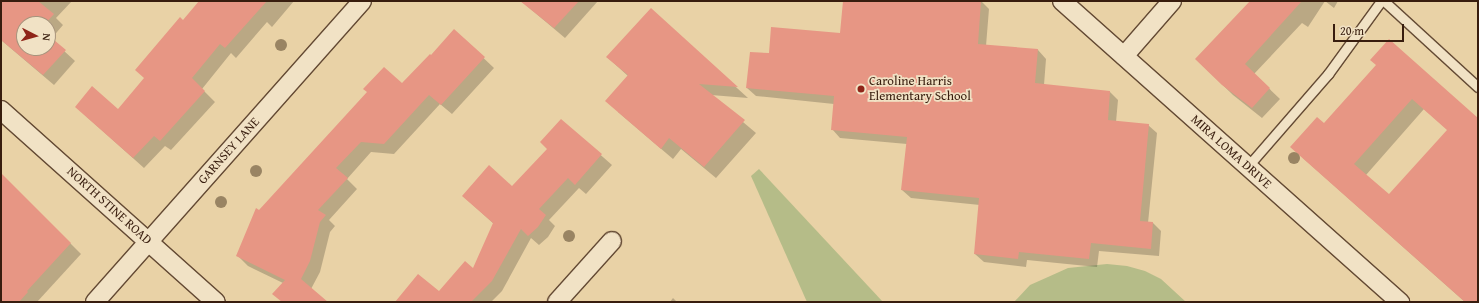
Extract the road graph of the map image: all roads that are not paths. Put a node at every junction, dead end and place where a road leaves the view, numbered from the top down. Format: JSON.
{"nodes":[{"id":1,"x":362,"y":1,"type":"edge"},
{"id":2,"x":1062,"y":1,"type":"edge"},
{"id":3,"x":1172,"y":1,"type":"edge"},
{"id":4,"x":1383,"y":1,"type":"edge"},
{"id":5,"x":1124,"y":56,"type":"junction"},
{"id":6,"x":1478,"y":87,"type":"edge"},
{"id":7,"x":1,"y":110,"type":"edge"},
{"id":8,"x":1248,"y":166,"type":"junction"},
{"id":9,"x":148,"y":241,"type":"junction"},
{"id":10,"x":612,"y":241,"type":"dead end"},
{"id":11,"x":95,"y":302,"type":"edge"},
{"id":12,"x":216,"y":302,"type":"edge"},
{"id":13,"x":557,"y":302,"type":"edge"},
{"id":14,"x":1400,"y":302,"type":"edge"}],
"edges":[{"from":1,"to":9,"type":"street","name":"GARNSEY LANE"},
{"from":2,"to":5,"type":"street","name":"MIRA LOMA DRIVE"},
{"from":3,"to":5,"type":"street"},
{"from":4,"to":6,"type":"lane"},
{"from":4,"to":8,"type":"lane"},
{"from":5,"to":8,"type":"street","name":"MIRA LOMA DRIVE"},
{"from":7,"to":9,"type":"street","name":"NORTH STINE ROAD"},
{"from":8,"to":14,"type":"street","name":"MIRA LOMA DRIVE"},
{"from":9,"to":11,"type":"street","name":"GARNSEY LANE"},
{"from":9,"to":12,"type":"street","name":"NORTH STINE ROAD"},
{"from":10,"to":13,"type":"street"}]}
